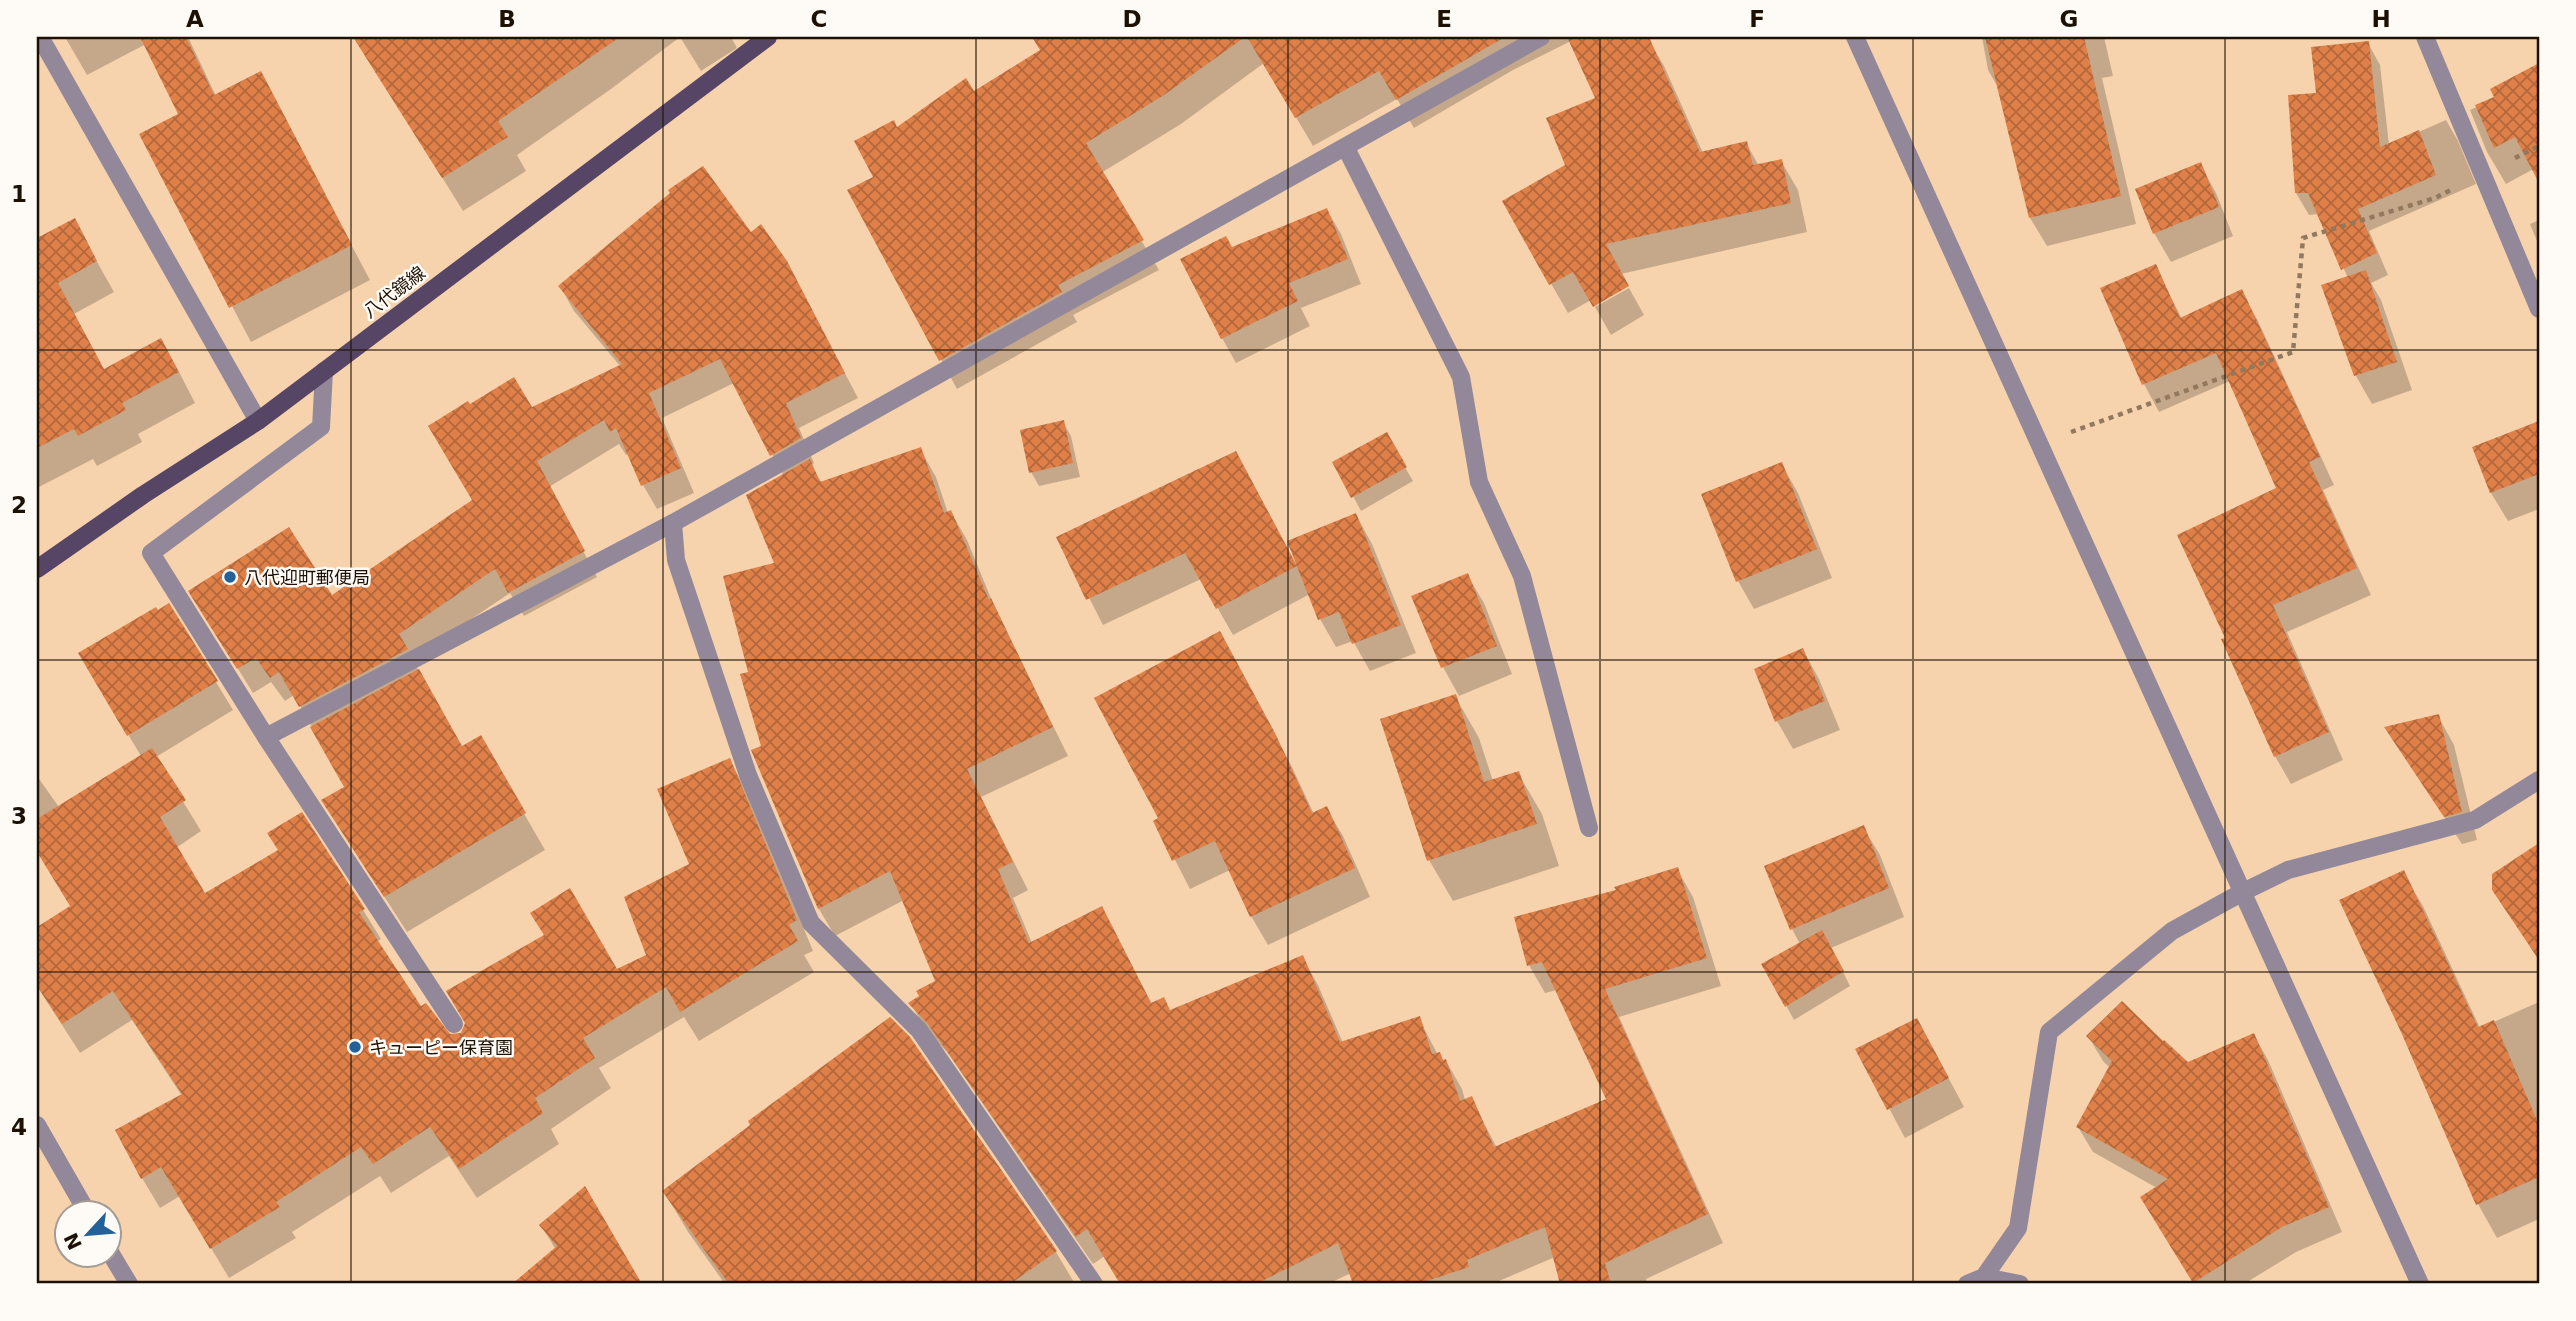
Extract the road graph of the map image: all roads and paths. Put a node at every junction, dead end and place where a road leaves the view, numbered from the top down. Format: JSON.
{"nodes":[{"id":1,"x":40,"y":37,"type":"edge"},
{"id":2,"x":768,"y":37,"type":"edge"},
{"id":3,"x":1541,"y":37,"type":"edge"},
{"id":4,"x":1855,"y":37,"type":"edge"},
{"id":5,"x":2425,"y":37,"type":"edge"},
{"id":6,"x":1346,"y":148,"type":"junction"},
{"id":7,"x":2483,"y":175,"type":"junction"},
{"id":8,"x":2539,"y":309,"type":"edge"},
{"id":9,"x":324,"y":371,"type":"junction"},
{"id":10,"x":258,"y":421,"type":"junction"},
{"id":11,"x":2039,"y":443,"type":"junction"},
{"id":12,"x":673,"y":523,"type":"junction"},
{"id":13,"x":37,"y":569,"type":"edge"},
{"id":14,"x":267,"y":737,"type":"junction"},
{"id":15,"x":2539,"y":780,"type":"edge"},
{"id":16,"x":1589,"y":828,"type":"dead end"},
{"id":17,"x":2241,"y":893,"type":"junction"},
{"id":18,"x":454,"y":1024,"type":"dead end"},
{"id":19,"x":37,"y":1125,"type":"edge"},
{"id":20,"x":79,"y":1198,"type":"edge"},
{"id":21,"x":119,"y":1268,"type":"edge"},
{"id":22,"x":1984,"y":1281,"type":"edge"},
{"id":23,"x":129,"y":1284,"type":"edge"},
{"id":24,"x":1094,"y":1284,"type":"edge"},
{"id":25,"x":1966,"y":1284,"type":"edge"},
{"id":26,"x":2020,"y":1284,"type":"edge"},
{"id":27,"x":2420,"y":1284,"type":"edge"}],
"edges":[{"from":1,"to":10,"type":"street"},
{"from":2,"to":9,"type":"main road","name":"八代鏡線"},
{"from":3,"to":6,"type":"street"},
{"from":4,"to":11,"type":"street"},
{"from":5,"to":7,"type":"street"},
{"from":6,"to":12,"type":"street"},
{"from":6,"to":16,"type":"street"},
{"from":7,"to":8,"type":"street"},
{"from":7,"to":11,"type":"path"},
{"from":9,"to":10,"type":"main road","name":"八代鏡線"},
{"from":9,"to":14,"type":"street"},
{"from":10,"to":13,"type":"main road","name":"八代鏡線"},
{"from":11,"to":17,"type":"street"},
{"from":12,"to":14,"type":"street"},
{"from":12,"to":24,"type":"street"},
{"from":14,"to":18,"type":"street"},
{"from":15,"to":17,"type":"street"},
{"from":17,"to":22,"type":"street"},
{"from":17,"to":27,"type":"street"},
{"from":19,"to":20,"type":"street"},
{"from":21,"to":23,"type":"street"},
{"from":22,"to":25,"type":"street"},
{"from":22,"to":26,"type":"street"}]}
